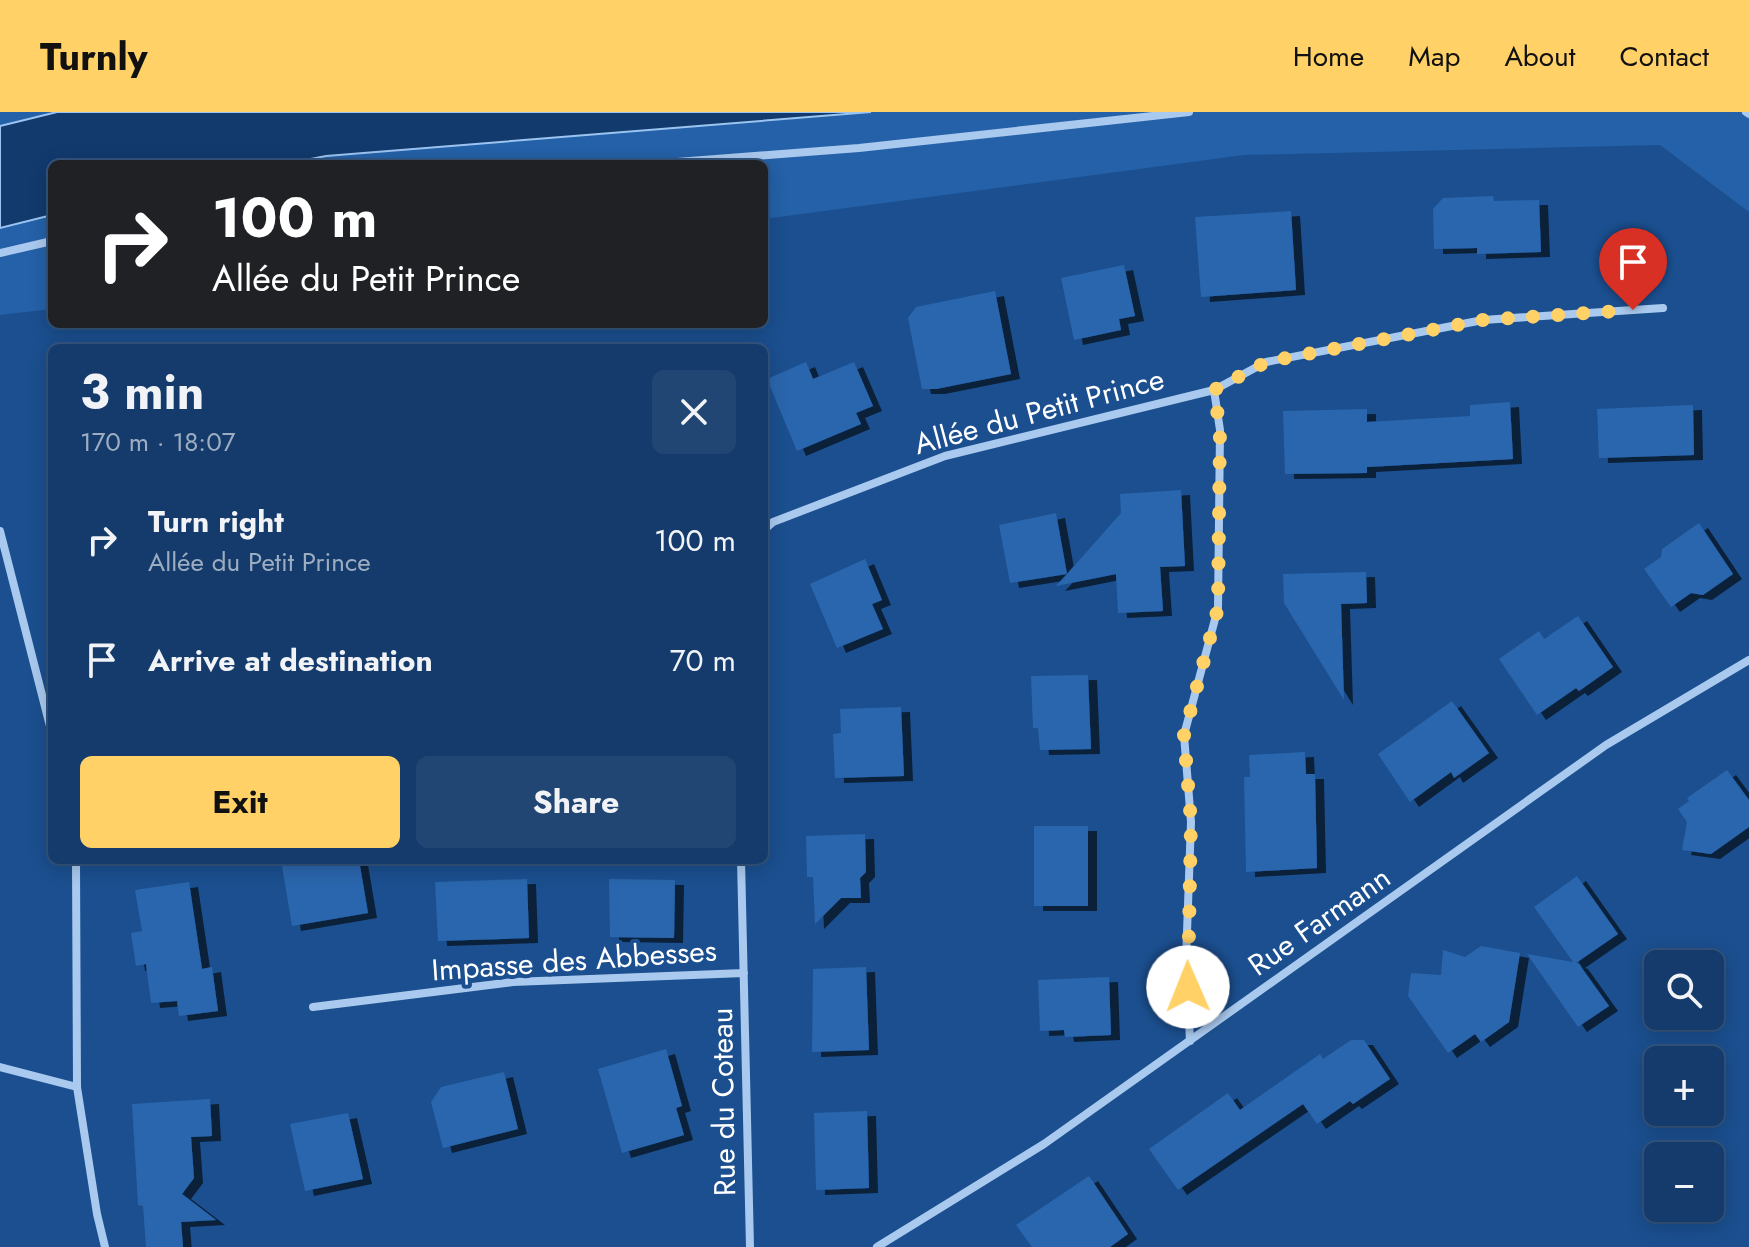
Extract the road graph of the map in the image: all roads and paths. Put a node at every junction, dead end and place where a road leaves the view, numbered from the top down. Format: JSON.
{"nodes":[{"id":1,"x":1189,"y":112,"type":"edge"},
{"id":2,"x":703,"y":160,"type":"edge"},
{"id":3,"x":48,"y":242,"type":"edge"},
{"id":4,"x":0,"y":253,"type":"edge"},
{"id":5,"x":1663,"y":308,"type":"dead end"},
{"id":6,"x":1214,"y":390,"type":"junction"},
{"id":7,"x":768,"y":526,"type":"edge"},
{"id":8,"x":0,"y":531,"type":"edge"},
{"id":9,"x":1749,"y":660,"type":"edge"},
{"id":10,"x":48,"y":718,"type":"edge"},
{"id":11,"x":76,"y":864,"type":"edge"},
{"id":12,"x":741,"y":864,"type":"edge"},
{"id":13,"x":744,"y":973,"type":"junction"},
{"id":14,"x":313,"y":1007,"type":"dead end"},
{"id":15,"x":1190,"y":1041,"type":"junction"},
{"id":16,"x":0,"y":1067,"type":"edge"},
{"id":17,"x":77,"y":1087,"type":"junction"},
{"id":18,"x":105,"y":1247,"type":"edge"},
{"id":19,"x":750,"y":1247,"type":"edge"},
{"id":20,"x":877,"y":1247,"type":"edge"}],
"edges":[{"from":1,"to":2,"type":"street"},
{"from":3,"to":4,"type":"street"},
{"from":5,"to":6,"type":"street","name":"Allée du Petit Prince"},
{"from":6,"to":7,"type":"street","name":"Allée du Petit Prince"},
{"from":6,"to":15,"type":"street"},
{"from":8,"to":10,"type":"street"},
{"from":9,"to":15,"type":"street","name":"Rue Farmann"},
{"from":11,"to":17,"type":"street"},
{"from":12,"to":13,"type":"street","name":"Rue du Coteau"},
{"from":13,"to":14,"type":"street","name":"Impasse des Abbesses"},
{"from":13,"to":19,"type":"street","name":"Rue du Coteau"},
{"from":15,"to":20,"type":"street","name":"Rue Farmann"},
{"from":16,"to":17,"type":"street"},
{"from":17,"to":18,"type":"street"}]}
